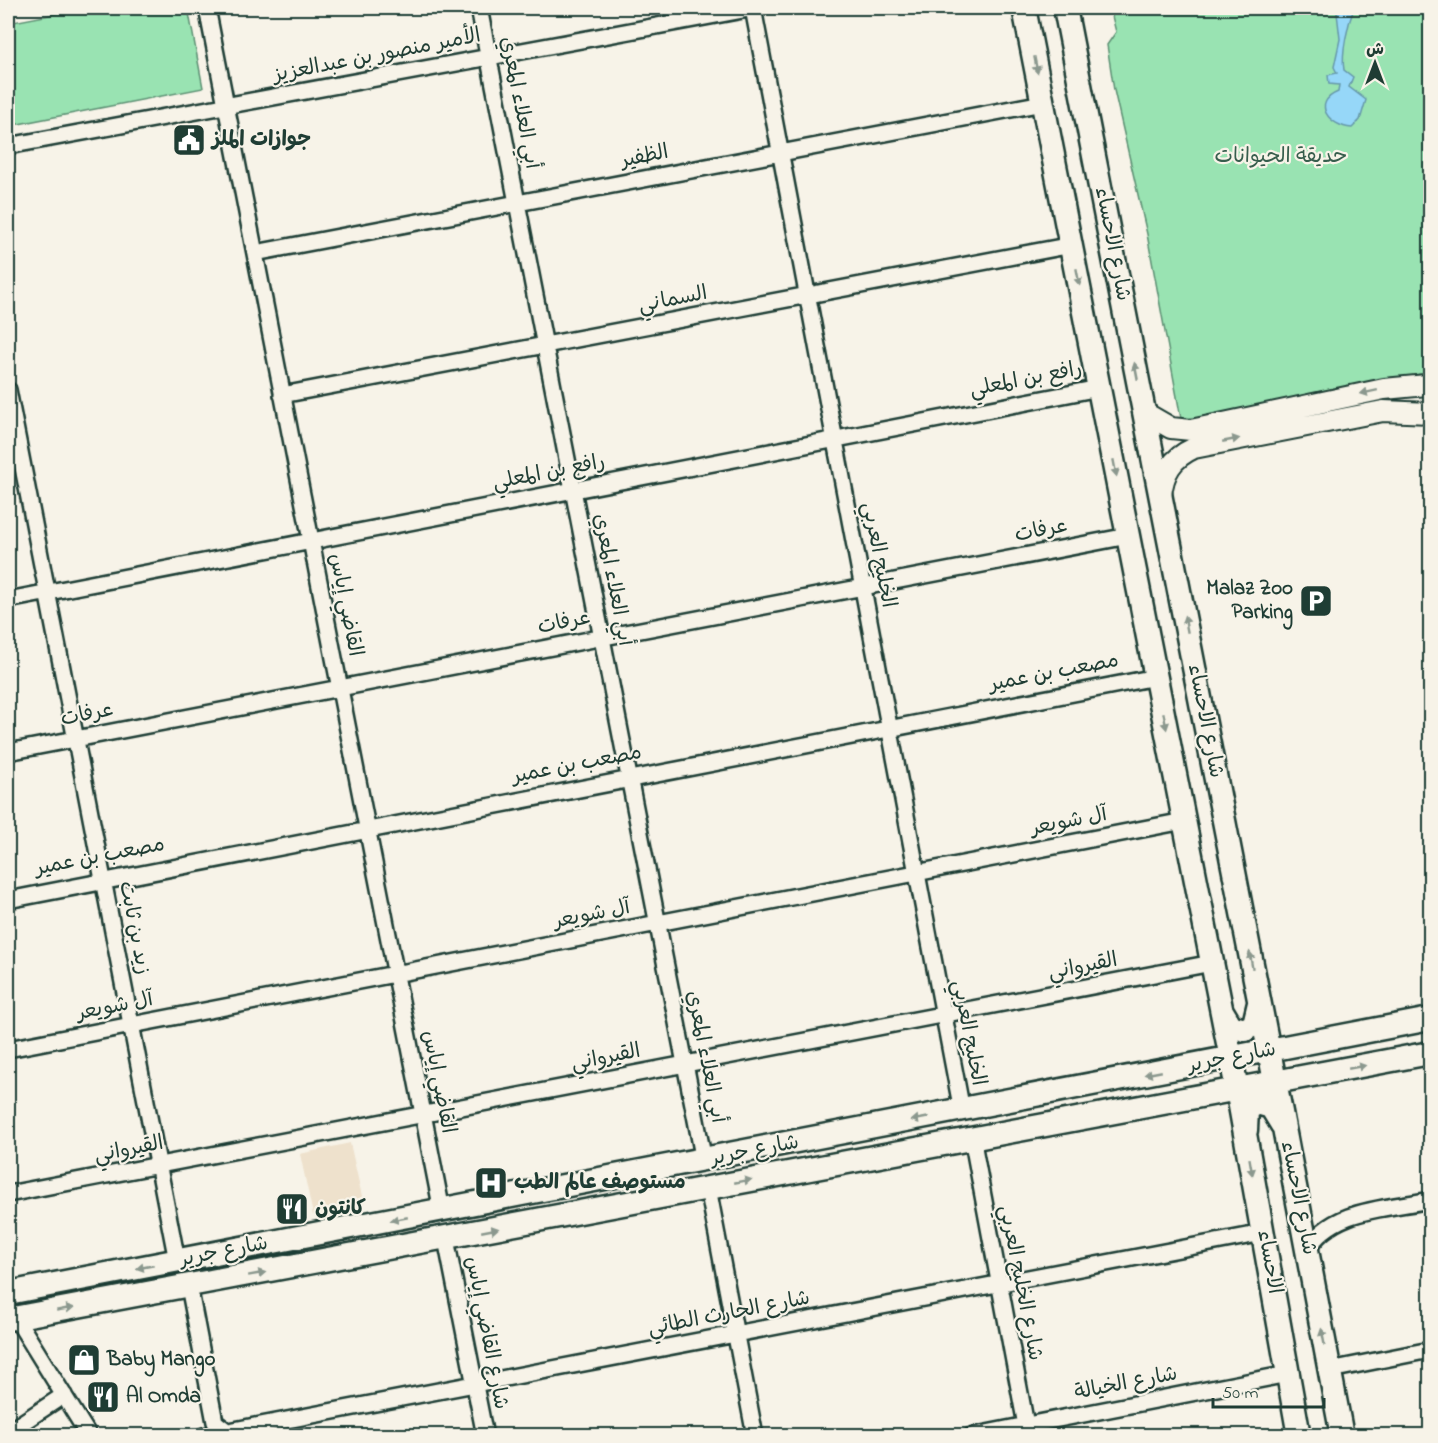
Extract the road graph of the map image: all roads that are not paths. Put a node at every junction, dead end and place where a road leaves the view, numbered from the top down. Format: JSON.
{"nodes":[{"id":1,"x":207,"y":8,"type":"edge"},
{"id":2,"x":480,"y":8,"type":"edge"},
{"id":3,"x":753,"y":8,"type":"edge"},
{"id":4,"x":1024,"y":8,"type":"edge"},
{"id":5,"x":1065,"y":8,"type":"edge"},
{"id":6,"x":489,"y":57,"type":"junction"},
{"id":7,"x":1043,"y":103,"type":"junction"},
{"id":8,"x":226,"y":106,"type":"junction"},
{"id":9,"x":8,"y":146,"type":"edge"},
{"id":10,"x":781,"y":153,"type":"junction"},
{"id":11,"x":518,"y":203,"type":"junction"},
{"id":12,"x":1072,"y":245,"type":"junction"},
{"id":13,"x":255,"y":253,"type":"junction"},
{"id":14,"x":808,"y":296,"type":"junction"},
{"id":15,"x":545,"y":345,"type":"junction"},
{"id":16,"x":1429,"y":382,"type":"edge"},
{"id":17,"x":1099,"y":388,"type":"junction"},
{"id":18,"x":8,"y":390,"type":"edge"},
{"id":19,"x":282,"y":395,"type":"junction"},
{"id":20,"x":1145,"y":413,"type":"junction"},
{"id":21,"x":1430,"y":413,"type":"edge"},
{"id":22,"x":835,"y":439,"type":"junction"},
{"id":23,"x":1193,"y":439,"type":"junction"},
{"id":24,"x":13,"y":443,"type":"edge"},
{"id":25,"x":573,"y":490,"type":"junction"},
{"id":26,"x":1161,"y":496,"type":"junction"},
{"id":27,"x":1128,"y":536,"type":"junction"},
{"id":28,"x":311,"y":541,"type":"junction"},
{"id":29,"x":863,"y":587,"type":"junction"},
{"id":30,"x":47,"y":593,"type":"junction"},
{"id":31,"x":8,"y":600,"type":"edge"},
{"id":32,"x":602,"y":637,"type":"junction"},
{"id":33,"x":1156,"y":677,"type":"junction"},
{"id":34,"x":340,"y":688,"type":"junction"},
{"id":35,"x":890,"y":729,"type":"junction"},
{"id":36,"x":75,"y":739,"type":"junction"},
{"id":37,"x":8,"y":752,"type":"edge"},
{"id":38,"x":630,"y":779,"type":"junction"},
{"id":39,"x":1184,"y":821,"type":"junction"},
{"id":40,"x":368,"y":830,"type":"junction"},
{"id":41,"x":917,"y":873,"type":"junction"},
{"id":42,"x":103,"y":881,"type":"junction"},
{"id":43,"x":8,"y":900,"type":"edge"},
{"id":44,"x":658,"y":923,"type":"junction"},
{"id":45,"x":1212,"y":963,"type":"junction"},
{"id":46,"x":396,"y":974,"type":"junction"},
{"id":47,"x":1259,"y":1003,"type":"junction"},
{"id":48,"x":1222,"y":1011,"type":"junction"},
{"id":49,"x":944,"y":1015,"type":"junction"},
{"id":50,"x":1431,"y":1019,"type":"edge"},
{"id":51,"x":131,"y":1025,"type":"junction"},
{"id":52,"x":1304,"y":1043,"type":"junction"},
{"id":53,"x":8,"y":1049,"type":"edge"},
{"id":54,"x":1269,"y":1050,"type":"junction"},
{"id":55,"x":1431,"y":1053,"type":"edge"},
{"id":56,"x":1231,"y":1058,"type":"junction"},
{"id":57,"x":685,"y":1065,"type":"junction"},
{"id":58,"x":1194,"y":1065,"type":"junction"},
{"id":59,"x":1311,"y":1076,"type":"junction"},
{"id":60,"x":1276,"y":1082,"type":"junction"},
{"id":61,"x":1237,"y":1089,"type":"junction"},
{"id":62,"x":1198,"y":1096,"type":"junction"},
{"id":63,"x":962,"y":1111,"type":"junction"},
{"id":64,"x":423,"y":1115,"type":"junction"},
{"id":65,"x":1285,"y":1129,"type":"junction"},
{"id":66,"x":1245,"y":1135,"type":"junction"},
{"id":67,"x":972,"y":1137,"type":"junction"},
{"id":68,"x":704,"y":1161,"type":"junction"},
{"id":69,"x":159,"y":1165,"type":"junction"},
{"id":70,"x":708,"y":1188,"type":"junction"},
{"id":71,"x":8,"y":1194,"type":"edge"},
{"id":72,"x":1431,"y":1200,"type":"edge"},
{"id":73,"x":442,"y":1211,"type":"junction"},
{"id":74,"x":1263,"y":1233,"type":"junction"},
{"id":75,"x":446,"y":1239,"type":"junction"},
{"id":76,"x":1307,"y":1251,"type":"junction"},
{"id":77,"x":177,"y":1261,"type":"junction"},
{"id":78,"x":999,"y":1283,"type":"junction"},
{"id":79,"x":189,"y":1286,"type":"junction"},
{"id":80,"x":8,"y":1293,"type":"edge"},
{"id":81,"x":12,"y":1319,"type":"edge"},
{"id":82,"x":735,"y":1334,"type":"junction"},
{"id":83,"x":1431,"y":1350,"type":"edge"},
{"id":84,"x":1330,"y":1370,"type":"junction"},
{"id":85,"x":1288,"y":1374,"type":"junction"},
{"id":86,"x":475,"y":1384,"type":"junction"},
{"id":87,"x":64,"y":1395,"type":"junction"},
{"id":88,"x":1027,"y":1430,"type":"edge"},
{"id":89,"x":8,"y":1432,"type":"edge"},
{"id":90,"x":227,"y":1433,"type":"edge"},
{"id":91,"x":89,"y":1436,"type":"edge"},
{"id":92,"x":203,"y":1436,"type":"edge"},
{"id":93,"x":485,"y":1436,"type":"edge"},
{"id":94,"x":754,"y":1436,"type":"edge"},
{"id":95,"x":971,"y":1436,"type":"edge"},
{"id":96,"x":1299,"y":1436,"type":"edge"},
{"id":97,"x":1342,"y":1436,"type":"edge"}],
"edges":[{"from":1,"to":8,"type":"street","name":"القاضي إياس"},
{"from":2,"to":6,"type":"street","name":"أبي العلاء المعري"},
{"from":3,"to":6,"type":"street","name":"الأمير منصور بن عبدالعزيز"},
{"from":3,"to":10,"type":"street","name":"الخليج العربي"},
{"from":4,"to":7,"type":"main road","name":"شارع الاحساء","one_way":true},
{"from":20,"to":5,"type":"main road","name":"شارع الاحساء","one_way":true},
{"from":6,"to":8,"type":"street","name":"الأمير منصور بن عبدالعزيز"},
{"from":6,"to":11,"type":"street","name":"أبي العلاء المعري"},
{"from":7,"to":10,"type":"street","name":"الظفير"},
{"from":7,"to":12,"type":"main road","name":"شارع الاحساء"},
{"from":8,"to":9,"type":"street","name":"الأمير منصور بن عبدالعزيز"},
{"from":8,"to":13,"type":"street","name":"القاضي إياس"},
{"from":10,"to":11,"type":"street","name":"الظفير"},
{"from":10,"to":14,"type":"street","name":"الخليج العربي"},
{"from":11,"to":13,"type":"street","name":"الظفير"},
{"from":11,"to":15,"type":"street","name":"أبي العلاء المعري"},
{"from":12,"to":14,"type":"street","name":"السماني"},
{"from":12,"to":17,"type":"main road","name":"شارع الاحساء","one_way":true},
{"from":13,"to":19,"type":"street","name":"القاضي إياس"},
{"from":14,"to":15,"type":"street","name":"السماني"},
{"from":14,"to":22,"type":"street","name":"الخليج العربي"},
{"from":15,"to":19,"type":"street","name":"السماني"},
{"from":15,"to":25,"type":"street","name":"أبي العلاء المعري"},
{"from":16,"to":21,"type":"street"},
{"from":16,"to":23,"type":"street","one_way":true},
{"from":17,"to":22,"type":"street","name":"رافع بن المعلي"},
{"from":17,"to":27,"type":"main road","name":"شارع الاحساء","one_way":true},
{"from":18,"to":24,"type":"street","name":"زيد بن ثابت"},
{"from":19,"to":28,"type":"street","name":"القاضي إياس"},
{"from":20,"to":23,"type":"street"},
{"from":20,"to":26,"type":"main road","name":"شارع الاحساء"},
{"from":23,"to":21,"type":"street","one_way":true},
{"from":22,"to":25,"type":"street","name":"رافع بن المعلي"},
{"from":22,"to":29,"type":"street","name":"الخليج العربي"},
{"from":23,"to":26,"type":"street"},
{"from":24,"to":30,"type":"street","name":"زيد بن ثابت"},
{"from":25,"to":28,"type":"street","name":"رافع بن المعلي"},
{"from":25,"to":32,"type":"street","name":"أبي العلاء المعري"},
{"from":47,"to":26,"type":"main road","name":"شارع الاحساء","one_way":true},
{"from":27,"to":29,"type":"street","name":"عرفات"},
{"from":27,"to":33,"type":"main road","name":"شارع الاحساء"},
{"from":28,"to":30,"type":"street","name":"رافع بن المعلي"},
{"from":28,"to":34,"type":"street","name":"القاضي إياس"},
{"from":29,"to":32,"type":"street","name":"عرفات"},
{"from":29,"to":35,"type":"street","name":"الخليج العربي"},
{"from":30,"to":31,"type":"street","name":"رافع بن المعلي"},
{"from":30,"to":36,"type":"street","name":"زيد بن ثابت"},
{"from":32,"to":34,"type":"street","name":"عرفات"},
{"from":32,"to":38,"type":"street","name":"أبي العلاء المعري"},
{"from":33,"to":35,"type":"street","name":"مصعب بن عمير"},
{"from":33,"to":39,"type":"main road","name":"شارع الاحساء","one_way":true},
{"from":34,"to":36,"type":"street","name":"عرفات"},
{"from":34,"to":40,"type":"street","name":"القاضي إياس"},
{"from":35,"to":38,"type":"street","name":"مصعب بن عمير"},
{"from":35,"to":41,"type":"street","name":"الخليج العربي"},
{"from":36,"to":37,"type":"street","name":"عرفات"},
{"from":36,"to":42,"type":"street","name":"زيد بن ثابت"},
{"from":38,"to":40,"type":"street","name":"مصعب بن عمير"},
{"from":38,"to":44,"type":"street","name":"أبي العلاء المعري"},
{"from":39,"to":41,"type":"street","name":"آل شويعر"},
{"from":39,"to":45,"type":"main road","name":"شارع الاحساء"},
{"from":40,"to":42,"type":"street","name":"مصعب بن عمير"},
{"from":40,"to":46,"type":"street","name":"القاضي إياس"},
{"from":41,"to":44,"type":"street","name":"آل شويعر"},
{"from":41,"to":49,"type":"street","name":"الخليج العربي"},
{"from":42,"to":43,"type":"street","name":"مصعب بن عمير"},
{"from":42,"to":51,"type":"street","name":"زيد بن ثابت"},
{"from":44,"to":46,"type":"street","name":"آل شويعر"},
{"from":44,"to":57,"type":"street","name":"أبي العلاء المعري"},
{"from":45,"to":48,"type":"main road","name":"شارع الاحساء"},
{"from":45,"to":49,"type":"street","name":"القيرواني"},
{"from":46,"to":51,"type":"street","name":"آل شويعر"},
{"from":46,"to":64,"type":"street","name":"القاضي إياس"},
{"from":47,"to":48,"type":"main road"},
{"from":47,"to":54,"type":"main road","name":"شارع الاحساء"},
{"from":48,"to":56,"type":"main road","name":"شارع الاحساء"},
{"from":49,"to":57,"type":"street","name":"القيرواني"},
{"from":49,"to":63,"type":"street","name":"الخليج العربي"},
{"from":50,"to":52,"type":"main road","name":"شارع جرير"},
{"from":51,"to":53,"type":"street","name":"آل شويعر"},
{"from":51,"to":69,"type":"street","name":"زيد بن ثابت"},
{"from":52,"to":54,"type":"main road","name":"شارع جرير"},
{"from":52,"to":59,"type":"main road"},
{"from":54,"to":56,"type":"main road","name":"شارع جرير"},
{"from":54,"to":60,"type":"main road","name":"شارع الاحساء"},
{"from":59,"to":55,"type":"main road","name":"شارع جرير","one_way":true},
{"from":56,"to":58,"type":"main road","name":"شارع جرير"},
{"from":56,"to":61,"type":"main road","name":"شارع الاحساء"},
{"from":57,"to":64,"type":"street","name":"القيرواني"},
{"from":57,"to":68,"type":"street","name":"أبي العلاء المعري"},
{"from":58,"to":62,"type":"main road"},
{"from":58,"to":63,"type":"main road","name":"شارع جرير","one_way":true},
{"from":59,"to":60,"type":"main road","name":"شارع جرير"},
{"from":60,"to":61,"type":"main road","name":"شارع جرير"},
{"from":60,"to":65,"type":"main road","name":"شارع الاحساء"},
{"from":61,"to":62,"type":"main road","name":"شارع جرير"},
{"from":61,"to":66,"type":"main road","name":"الاحساء"},
{"from":62,"to":67,"type":"main road","name":"شارع جرير"},
{"from":63,"to":68,"type":"main road","name":"شارع جرير","one_way":true},
{"from":64,"to":69,"type":"street","name":"القيرواني"},
{"from":64,"to":73,"type":"street","name":"القاضي إياس"},
{"from":65,"to":66,"type":"main road"},
{"from":65,"to":76,"type":"main road","name":"شارع الاحساء"},
{"from":66,"to":74,"type":"main road","name":"الاحساء","one_way":true},
{"from":70,"to":67,"type":"main road","name":"شارع جرير","one_way":true},
{"from":67,"to":78,"type":"street","name":"شارع الخليج العربي"},
{"from":68,"to":73,"type":"main road","name":"شارع جرير"},
{"from":69,"to":71,"type":"street","name":"القيرواني"},
{"from":69,"to":77,"type":"street","name":"زيد بن ثابت"},
{"from":75,"to":70,"type":"main road","name":"شارع جرير","one_way":true},
{"from":70,"to":82,"type":"street"},
{"from":72,"to":76,"type":"street"},
{"from":73,"to":77,"type":"main road","name":"شارع جرير","one_way":true},
{"from":74,"to":78,"type":"street","name":"شارع الحارث الطائي"},
{"from":74,"to":85,"type":"main road","name":"الاحساء"},
{"from":79,"to":75,"type":"main road","name":"شارع جرير","one_way":true},
{"from":75,"to":86,"type":"street","name":"شارع القاضي إياس"},
{"from":84,"to":76,"type":"main road","name":"شارع الاحساء","one_way":true},
{"from":77,"to":80,"type":"main road","name":"شارع جرير","one_way":true},
{"from":78,"to":82,"type":"street","name":"شارع الحارث الطائي"},
{"from":78,"to":88,"type":"street","name":"شارع الخليج العربي"},
{"from":81,"to":79,"type":"main road","name":"شارع جرير","one_way":true},
{"from":79,"to":90,"type":"street"},
{"from":81,"to":87,"type":"street"},
{"from":82,"to":86,"type":"street","name":"شارع الحارث الطائي"},
{"from":82,"to":94,"type":"street"},
{"from":83,"to":84,"type":"street"},
{"from":84,"to":97,"type":"main road","name":"شارع الاحساء"},
{"from":85,"to":88,"type":"street","name":"شارع الخيالة"},
{"from":85,"to":96,"type":"main road","name":"الاحساء"},
{"from":86,"to":90,"type":"street","name":"شارع الحارث الطائي"},
{"from":86,"to":93,"type":"street","name":"شارع القاضي إياس"},
{"from":87,"to":89,"type":"street"},
{"from":87,"to":91,"type":"street"},
{"from":88,"to":95,"type":"street","name":"شارع الخيالة"},
{"from":90,"to":92,"type":"street","name":"شارع الحارث الطائي"}]}
